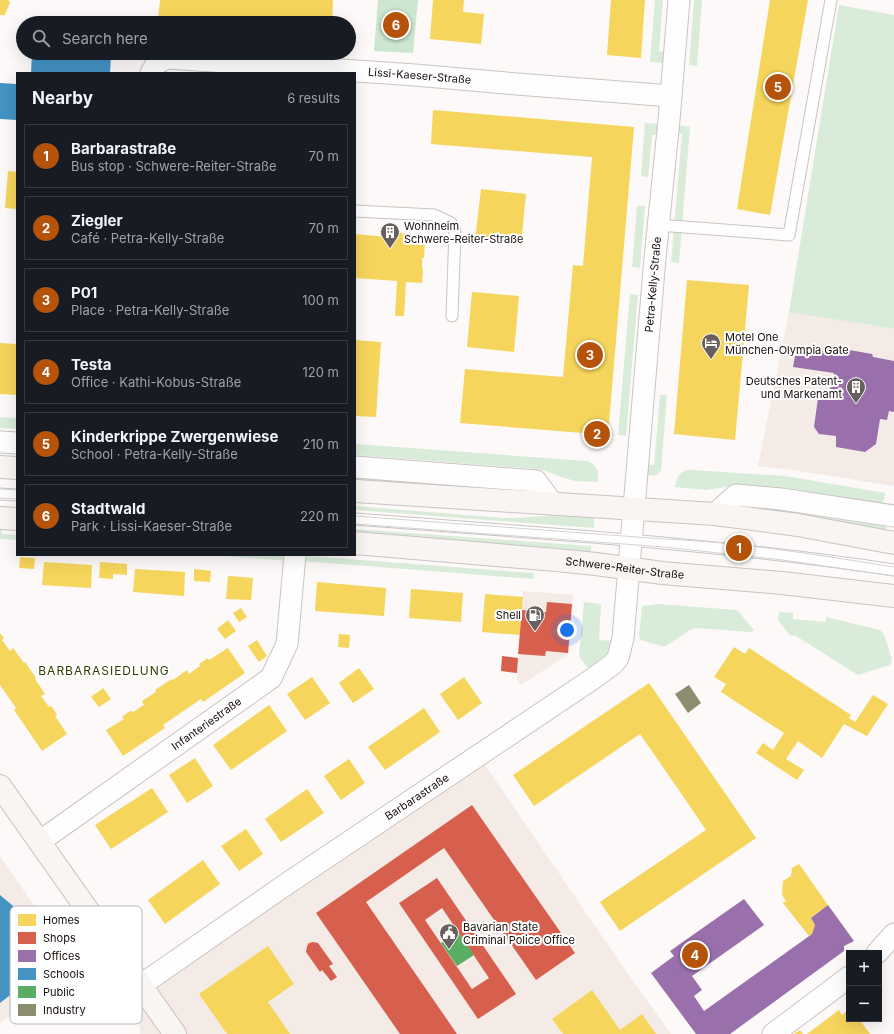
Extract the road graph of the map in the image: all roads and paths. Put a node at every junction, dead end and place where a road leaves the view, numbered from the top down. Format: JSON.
{"nodes":[{"id":1,"x":679,"y":0,"type":"edge"},
{"id":2,"x":831,"y":0,"type":"edge"},
{"id":3,"x":164,"y":60,"type":"edge"},
{"id":4,"x":197,"y":60,"type":"edge"},
{"id":5,"x":152,"y":72,"type":"edge"},
{"id":6,"x":671,"y":96,"type":"junction"},
{"id":7,"x":356,"y":211,"type":"edge"},
{"id":8,"x":658,"y":225,"type":"junction"},
{"id":9,"x":452,"y":316,"type":"dead end"},
{"id":10,"x":0,"y":442,"type":"edge"},
{"id":11,"x":16,"y":443,"type":"edge"},
{"id":12,"x":0,"y":466,"type":"edge"},
{"id":13,"x":16,"y":468,"type":"edge"},
{"id":14,"x":356,"y":468,"type":"edge"},
{"id":15,"x":356,"y":491,"type":"edge"},
{"id":16,"x":0,"y":494,"type":"edge"},
{"id":17,"x":16,"y":495,"type":"edge"},
{"id":18,"x":553,"y":504,"type":"junction"},
{"id":19,"x":634,"y":508,"type":"junction"},
{"id":20,"x":715,"y":514,"type":"junction"},
{"id":21,"x":894,"y":516,"type":"edge"},
{"id":22,"x":0,"y":518,"type":"edge"},
{"id":23,"x":16,"y":519,"type":"edge"},
{"id":24,"x":356,"y":519,"type":"edge"},
{"id":25,"x":632,"y":540,"type":"junction"},
{"id":26,"x":894,"y":542,"type":"edge"},
{"id":27,"x":356,"y":543,"type":"edge"},
{"id":28,"x":295,"y":556,"type":"edge"},
{"id":29,"x":629,"y":568,"type":"junction"},
{"id":30,"x":894,"y":570,"type":"edge"},
{"id":31,"x":894,"y":596,"type":"edge"},
{"id":32,"x":0,"y":786,"type":"edge"},
{"id":33,"x":39,"y":842,"type":"junction"},
{"id":34,"x":84,"y":906,"type":"edge"},
{"id":35,"x":894,"y":934,"type":"edge"},
{"id":36,"x":880,"y":950,"type":"edge"},
{"id":37,"x":846,"y":979,"type":"edge"},
{"id":38,"x":142,"y":984,"type":"edge"},
{"id":39,"x":142,"y":986,"type":"edge"},
{"id":40,"x":175,"y":1034,"type":"edge"},
{"id":41,"x":772,"y":1034,"type":"edge"}],
"edges":[{"from":1,"to":6,"type":"street","name":"Petra-Kelly-Straße"},
{"from":2,"to":8,"type":"lane"},
{"from":3,"to":5,"type":"street","name":"Lissi-Kaeser-Straße"},
{"from":4,"to":6,"type":"street","name":"Lissi-Kaeser-Straße"},
{"from":6,"to":8,"type":"street","name":"Petra-Kelly-Straße"},
{"from":7,"to":9,"type":"lane"},
{"from":8,"to":19,"type":"street","name":"Petra-Kelly-Straße"},
{"from":10,"to":11,"type":"street"},
{"from":12,"to":13,"type":"main road"},
{"from":14,"to":18,"type":"street"},
{"from":15,"to":18,"type":"main road"},
{"from":16,"to":17,"type":"lane"},
{"from":18,"to":19,"type":"main road"},
{"from":19,"to":20,"type":"main road"},
{"from":19,"to":25,"type":"street","name":"Petra-Kelly-Straße"},
{"from":20,"to":21,"type":"street"},
{"from":20,"to":26,"type":"main road"},
{"from":22,"to":23,"type":"main road"},
{"from":24,"to":25,"type":"lane"},
{"from":25,"to":29,"type":"street","name":"Petra-Kelly-Straße"},
{"from":25,"to":30,"type":"lane"},
{"from":27,"to":29,"type":"main road","name":"Schwere-Reiter-Straße"},
{"from":28,"to":33,"type":"street","name":"Infanteriestraße"},
{"from":29,"to":31,"type":"main road","name":"Schwere-Reiter-Straße"},
{"from":29,"to":38,"type":"street","name":"Barbarastraße"},
{"from":32,"to":33,"type":"main road"},
{"from":33,"to":34,"type":"main road"},
{"from":35,"to":36,"type":"street"},
{"from":37,"to":41,"type":"street"},
{"from":39,"to":40,"type":"main road"}]}
